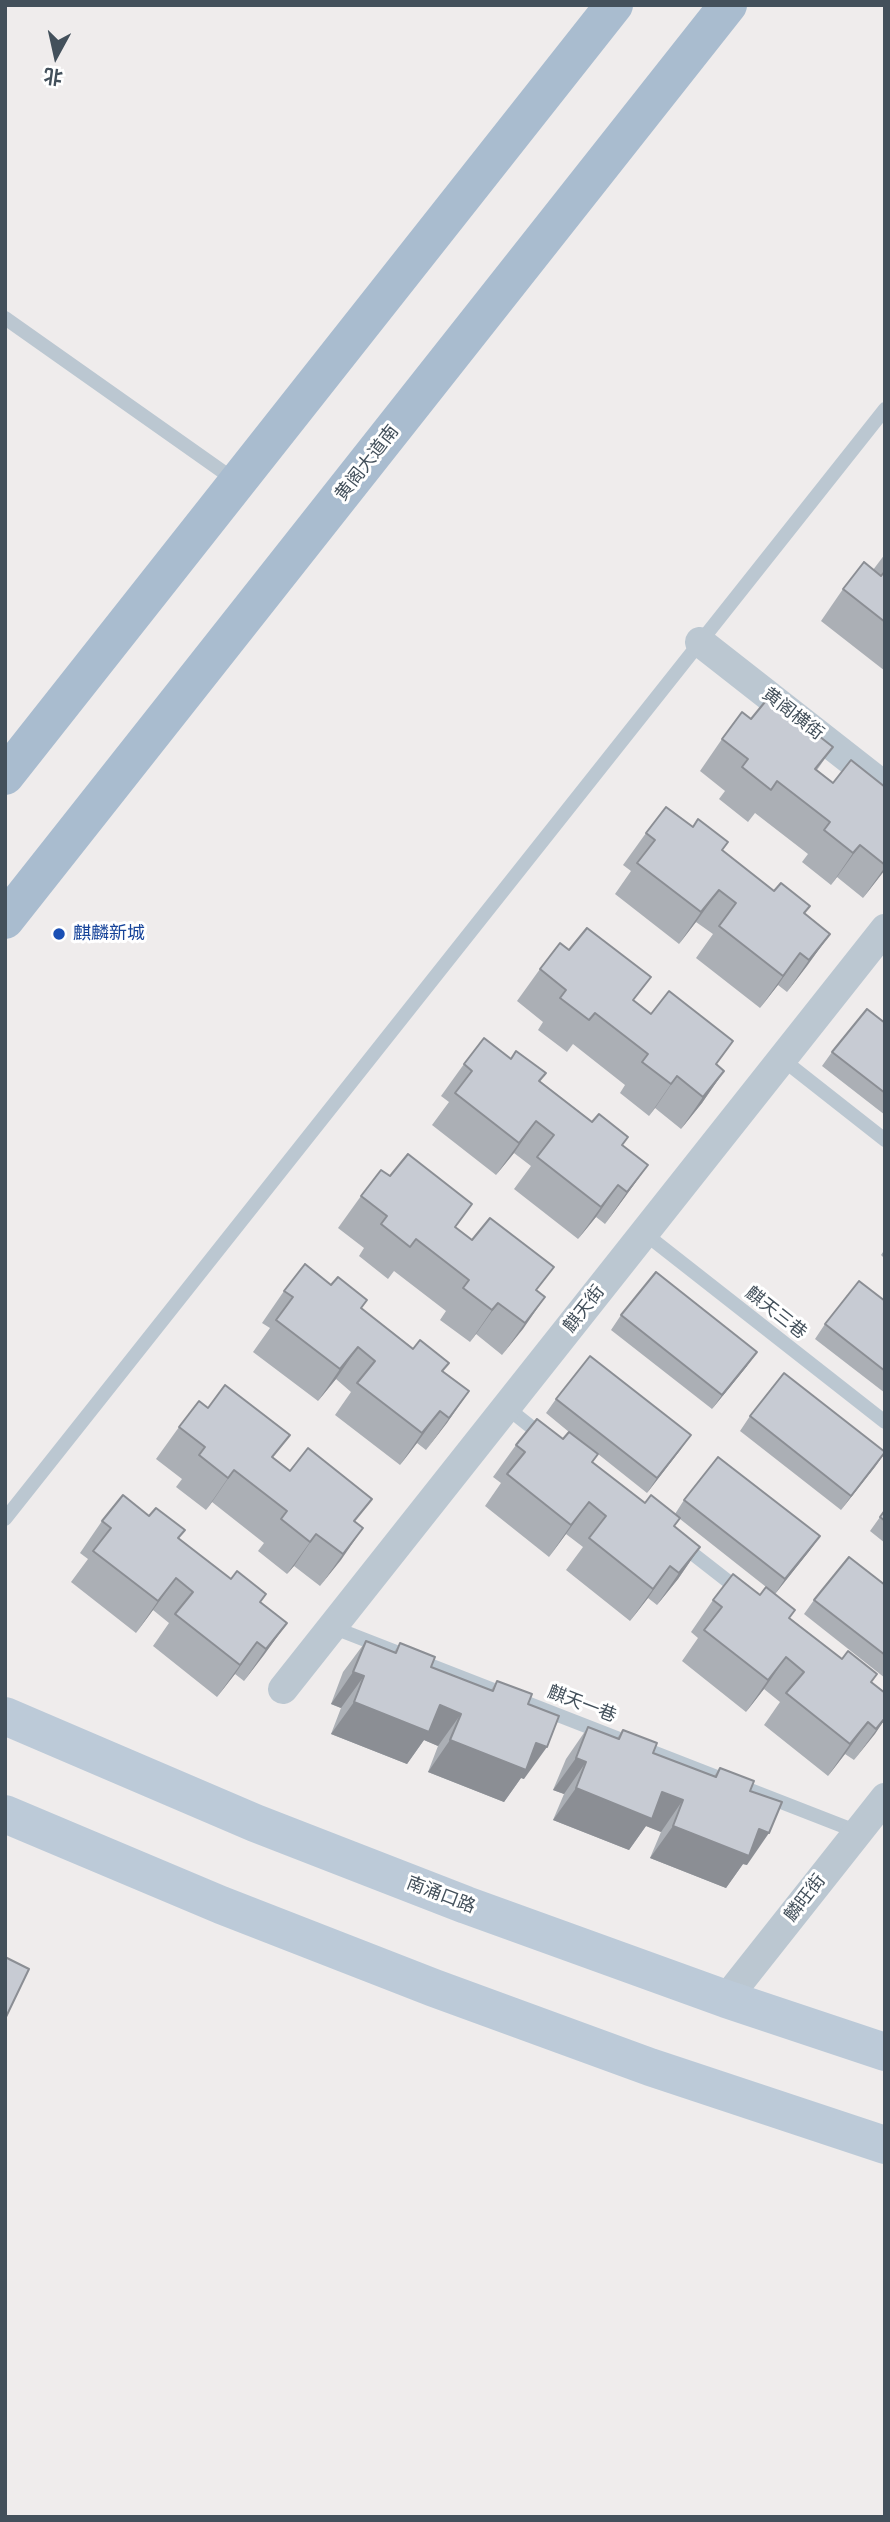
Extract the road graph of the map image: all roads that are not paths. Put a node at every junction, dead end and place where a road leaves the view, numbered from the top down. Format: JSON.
{"nodes":[{"id":1,"x":614,"y":5,"type":"edge"},
{"id":2,"x":728,"y":5,"type":"edge"},
{"id":3,"x":5,"y":318,"type":"edge"},
{"id":4,"x":885,"y":409,"type":"edge"},
{"id":5,"x":238,"y":482,"type":"junction"},
{"id":6,"x":700,"y":642,"type":"junction"},
{"id":7,"x":5,"y":776,"type":"edge"},
{"id":8,"x":885,"y":787,"type":"edge"},
{"id":9,"x":5,"y":920,"type":"edge"},
{"id":10,"x":885,"y":929,"type":"edge"},
{"id":11,"x":782,"y":1059,"type":"junction"},
{"id":12,"x":885,"y":1140,"type":"edge"},
{"id":13,"x":644,"y":1233,"type":"junction"},
{"id":14,"x":506,"y":1407,"type":"junction"},
{"id":15,"x":885,"y":1422,"type":"edge"},
{"id":16,"x":560,"y":1450,"type":"edge"},
{"id":17,"x":5,"y":1519,"type":"edge"},
{"id":18,"x":668,"y":1535,"type":"edge"},
{"id":19,"x":755,"y":1602,"type":"edge"},
{"id":20,"x":332,"y":1627,"type":"junction"},
{"id":21,"x":283,"y":1689,"type":"dead end"},
{"id":22,"x":5,"y":1716,"type":"edge"},
{"id":23,"x":885,"y":1798,"type":"edge"},
{"id":24,"x":5,"y":1814,"type":"edge"},
{"id":25,"x":858,"y":1832,"type":"junction"},
{"id":26,"x":726,"y":1999,"type":"junction"},
{"id":27,"x":885,"y":2052,"type":"edge"},
{"id":28,"x":885,"y":2145,"type":"edge"}],
"edges":[{"from":1,"to":5,"type":"main road"},
{"from":2,"to":9,"type":"main road","name":"黄阁大道南"},
{"from":3,"to":5,"type":"lane"},
{"from":4,"to":6,"type":"lane"},
{"from":5,"to":7,"type":"main road"},
{"from":6,"to":8,"type":"street","name":"黄阁横街"},
{"from":6,"to":17,"type":"lane"},
{"from":10,"to":11,"type":"street","name":"麒天街"},
{"from":11,"to":12,"type":"lane"},
{"from":11,"to":13,"type":"street","name":"麒天街"},
{"from":13,"to":14,"type":"street","name":"麒天街"},
{"from":13,"to":15,"type":"lane","name":"麒天三巷"},
{"from":14,"to":16,"type":"lane"},
{"from":14,"to":20,"type":"street","name":"麒天街"},
{"from":18,"to":19,"type":"lane"},
{"from":20,"to":21,"type":"street","name":"麒天街"},
{"from":20,"to":25,"type":"lane","name":"麒天一巷"},
{"from":22,"to":26,"type":"main road","name":"南涌口路"},
{"from":23,"to":25,"type":"street","name":"麟旺街"},
{"from":24,"to":28,"type":"main road"},
{"from":25,"to":26,"type":"street","name":"麟旺街"},
{"from":26,"to":27,"type":"main road","name":"南涌口路"}]}
